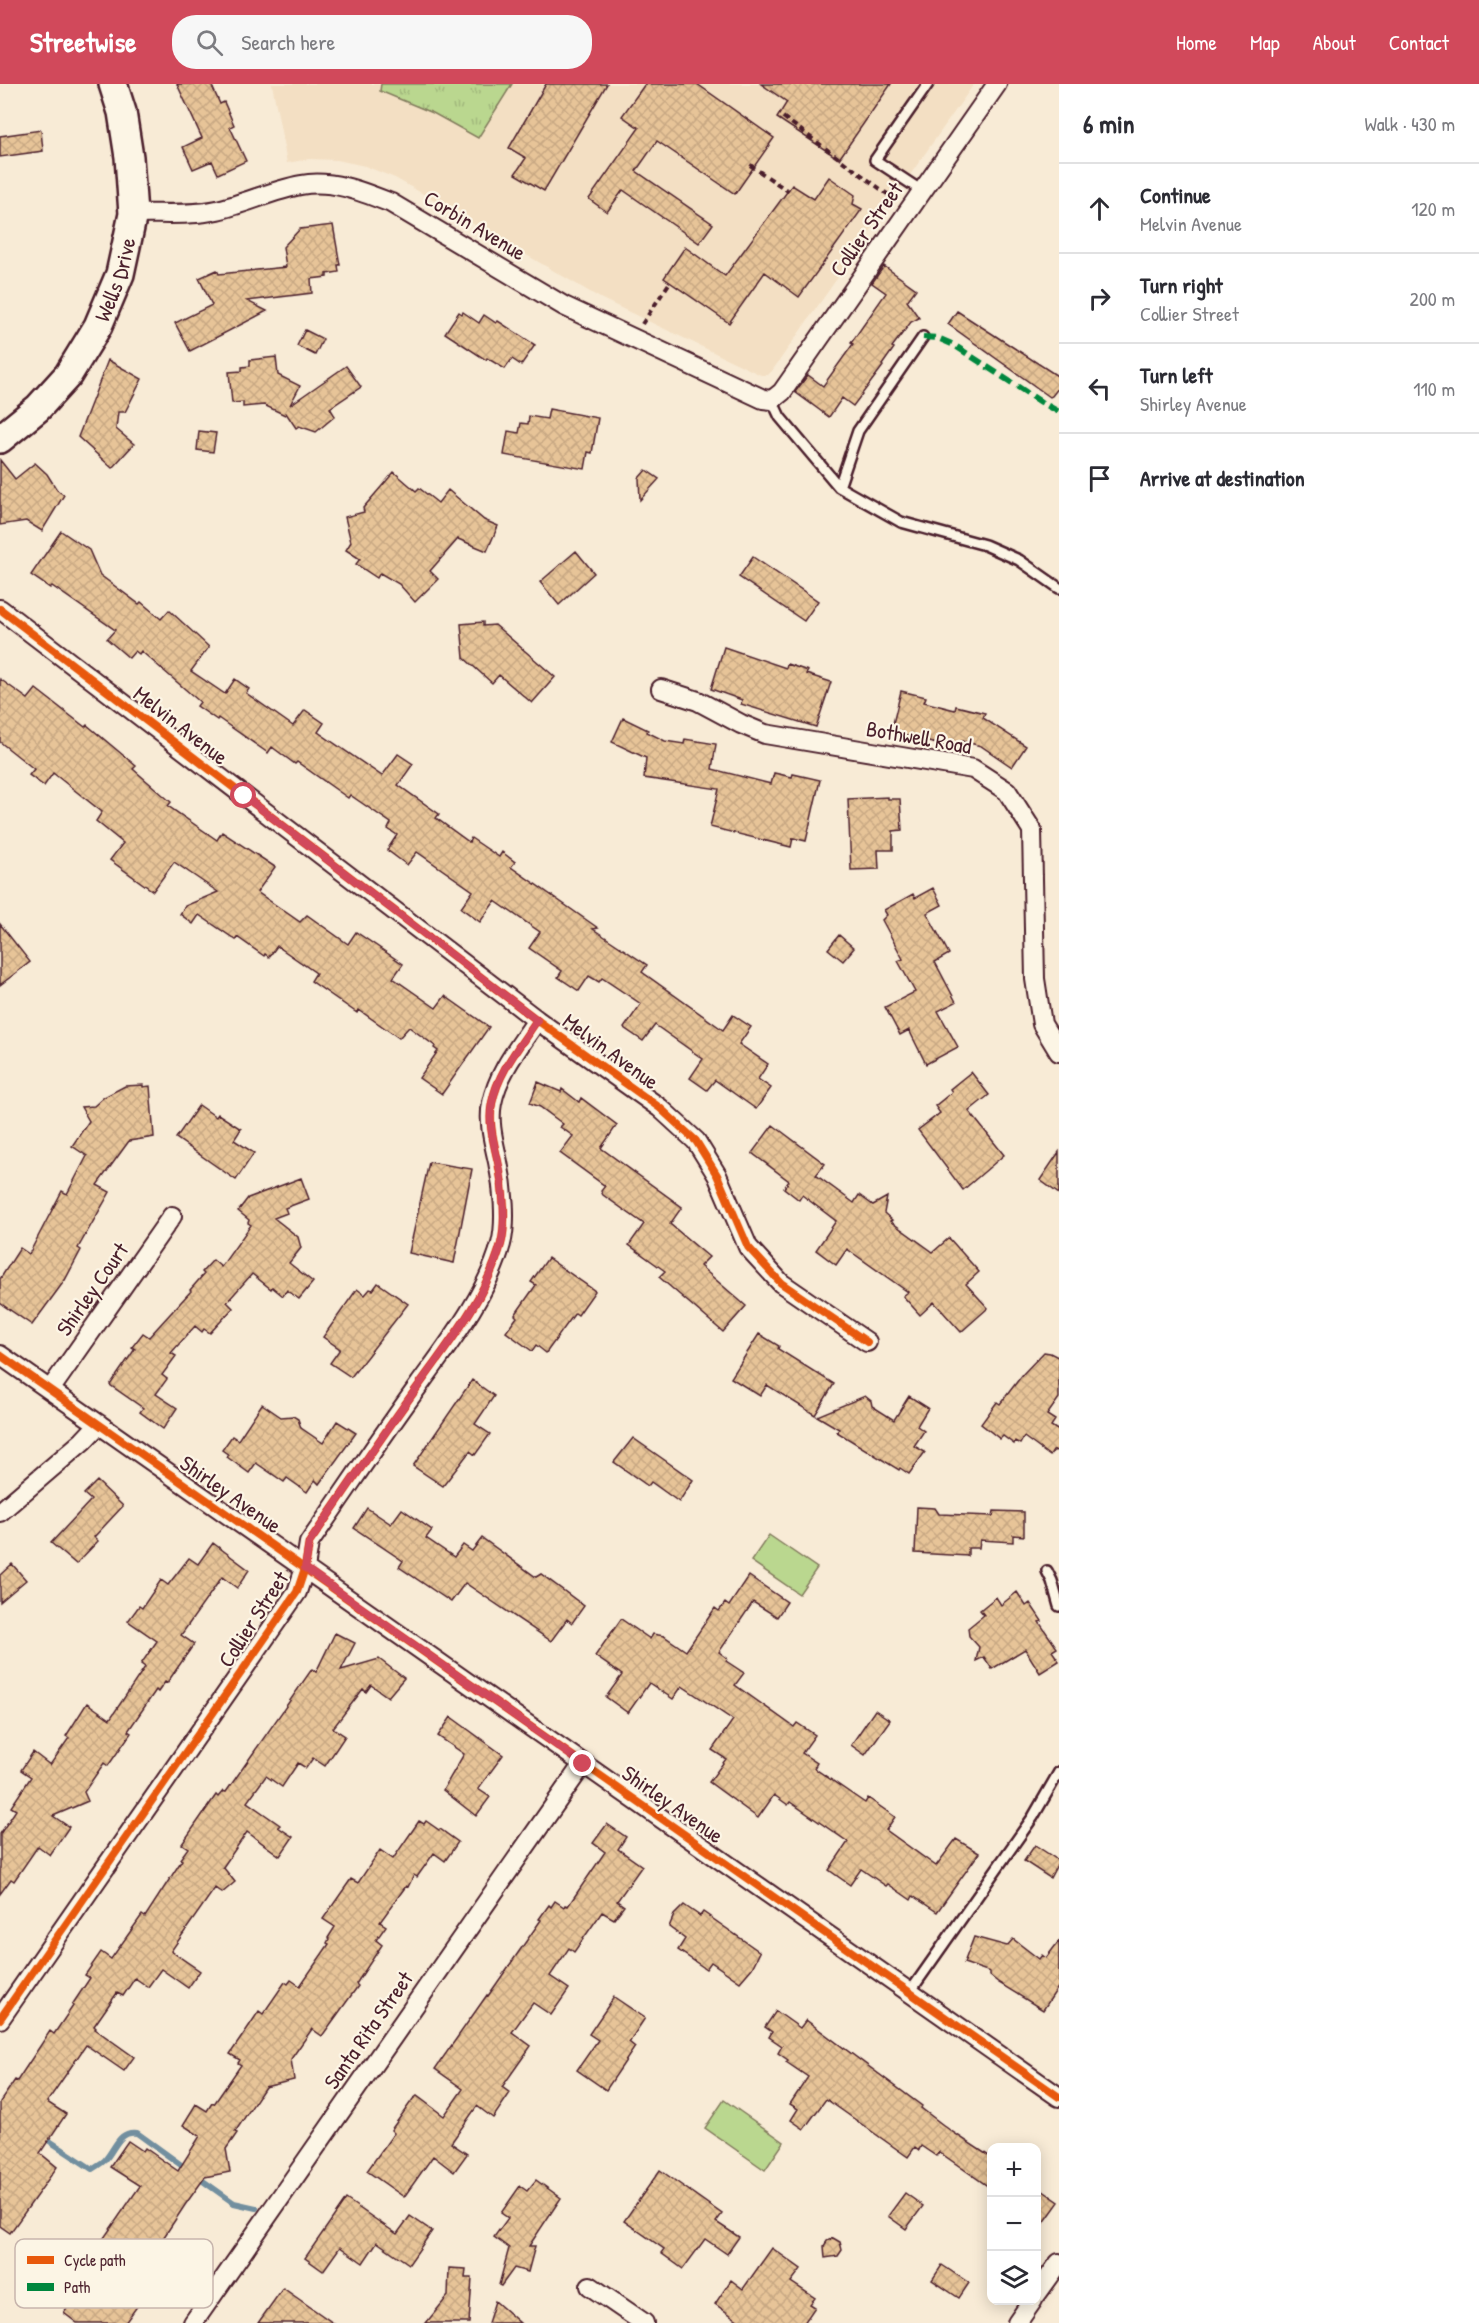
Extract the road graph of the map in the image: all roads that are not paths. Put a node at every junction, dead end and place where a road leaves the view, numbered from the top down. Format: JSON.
{"nodes":[{"id":1,"x":113,"y":84,"type":"edge"},
{"id":2,"x":928,"y":84,"type":"edge"},
{"id":3,"x":997,"y":84,"type":"edge"},
{"id":4,"x":922,"y":191,"type":"junction"},
{"id":5,"x":134,"y":214,"type":"junction"},
{"id":6,"x":923,"y":337,"type":"dead end"},
{"id":7,"x":772,"y":400,"type":"junction"},
{"id":8,"x":0,"y":440,"type":"edge"},
{"id":9,"x":839,"y":487,"type":"junction"},
{"id":10,"x":1059,"y":588,"type":"edge"},
{"id":11,"x":0,"y":609,"type":"edge"},
{"id":12,"x":661,"y":689,"type":"dead end"},
{"id":13,"x":537,"y":1020,"type":"junction"},
{"id":14,"x":1059,"y":1052,"type":"edge"},
{"id":15,"x":172,"y":1216,"type":"dead end"},
{"id":16,"x":867,"y":1342,"type":"dead end"},
{"id":17,"x":0,"y":1355,"type":"edge"},
{"id":18,"x":50,"y":1390,"type":"junction"},
{"id":19,"x":99,"y":1424,"type":"junction"},
{"id":20,"x":0,"y":1512,"type":"edge"},
{"id":21,"x":305,"y":1568,"type":"junction"},
{"id":22,"x":1047,"y":1571,"type":"dead end"},
{"id":23,"x":1059,"y":1606,"type":"edge"},
{"id":24,"x":583,"y":1764,"type":"junction"},
{"id":25,"x":1059,"y":1772,"type":"edge"},
{"id":26,"x":910,"y":1992,"type":"junction"},
{"id":27,"x":0,"y":2019,"type":"edge"},
{"id":28,"x":1059,"y":2097,"type":"edge"},
{"id":29,"x":1059,"y":2263,"type":"edge"},
{"id":30,"x":590,"y":2286,"type":"dead end"},
{"id":31,"x":1041,"y":2288,"type":"edge"},
{"id":32,"x":213,"y":2294,"type":"edge"},
{"id":33,"x":1030,"y":2305,"type":"edge"},
{"id":34,"x":203,"y":2308,"type":"edge"},
{"id":35,"x":193,"y":2323,"type":"edge"},
{"id":36,"x":644,"y":2323,"type":"edge"},
{"id":37,"x":1017,"y":2323,"type":"edge"}],
"edges":[{"from":1,"to":5,"type":"main road","name":"Wells Drive"},
{"from":2,"to":4,"type":"lane"},
{"from":3,"to":4,"type":"street","name":"Collier Street"},
{"from":4,"to":7,"type":"street","name":"Collier Street"},
{"from":5,"to":7,"type":"street","name":"Corbin Avenue"},
{"from":5,"to":8,"type":"main road","name":"Wells Drive"},
{"from":6,"to":9,"type":"lane"},
{"from":7,"to":9,"type":"lane"},
{"from":9,"to":10,"type":"lane"},
{"from":11,"to":13,"type":"street","name":"Melvin Avenue"},
{"from":12,"to":14,"type":"street","name":"Bothwell Road"},
{"from":13,"to":16,"type":"street","name":"Melvin Avenue"},
{"from":13,"to":21,"type":"street","name":"Collier Street"},
{"from":15,"to":18,"type":"street","name":"Shirley Court"},
{"from":17,"to":18,"type":"street","name":"Shirley Avenue"},
{"from":18,"to":19,"type":"street","name":"Shirley Avenue"},
{"from":19,"to":20,"type":"street"},
{"from":19,"to":21,"type":"street","name":"Shirley Avenue"},
{"from":21,"to":24,"type":"street","name":"Shirley Avenue"},
{"from":21,"to":27,"type":"street","name":"Collier Street"},
{"from":22,"to":23,"type":"lane"},
{"from":24,"to":26,"type":"street","name":"Shirley Avenue"},
{"from":24,"to":32,"type":"street","name":"Santa Rita Street"},
{"from":25,"to":26,"type":"lane"},
{"from":26,"to":28,"type":"street","name":"Shirley Avenue"},
{"from":29,"to":31,"type":"street"},
{"from":30,"to":36,"type":"street"},
{"from":33,"to":37,"type":"street"},
{"from":34,"to":35,"type":"street","name":"Santa Rita Street"}]}
